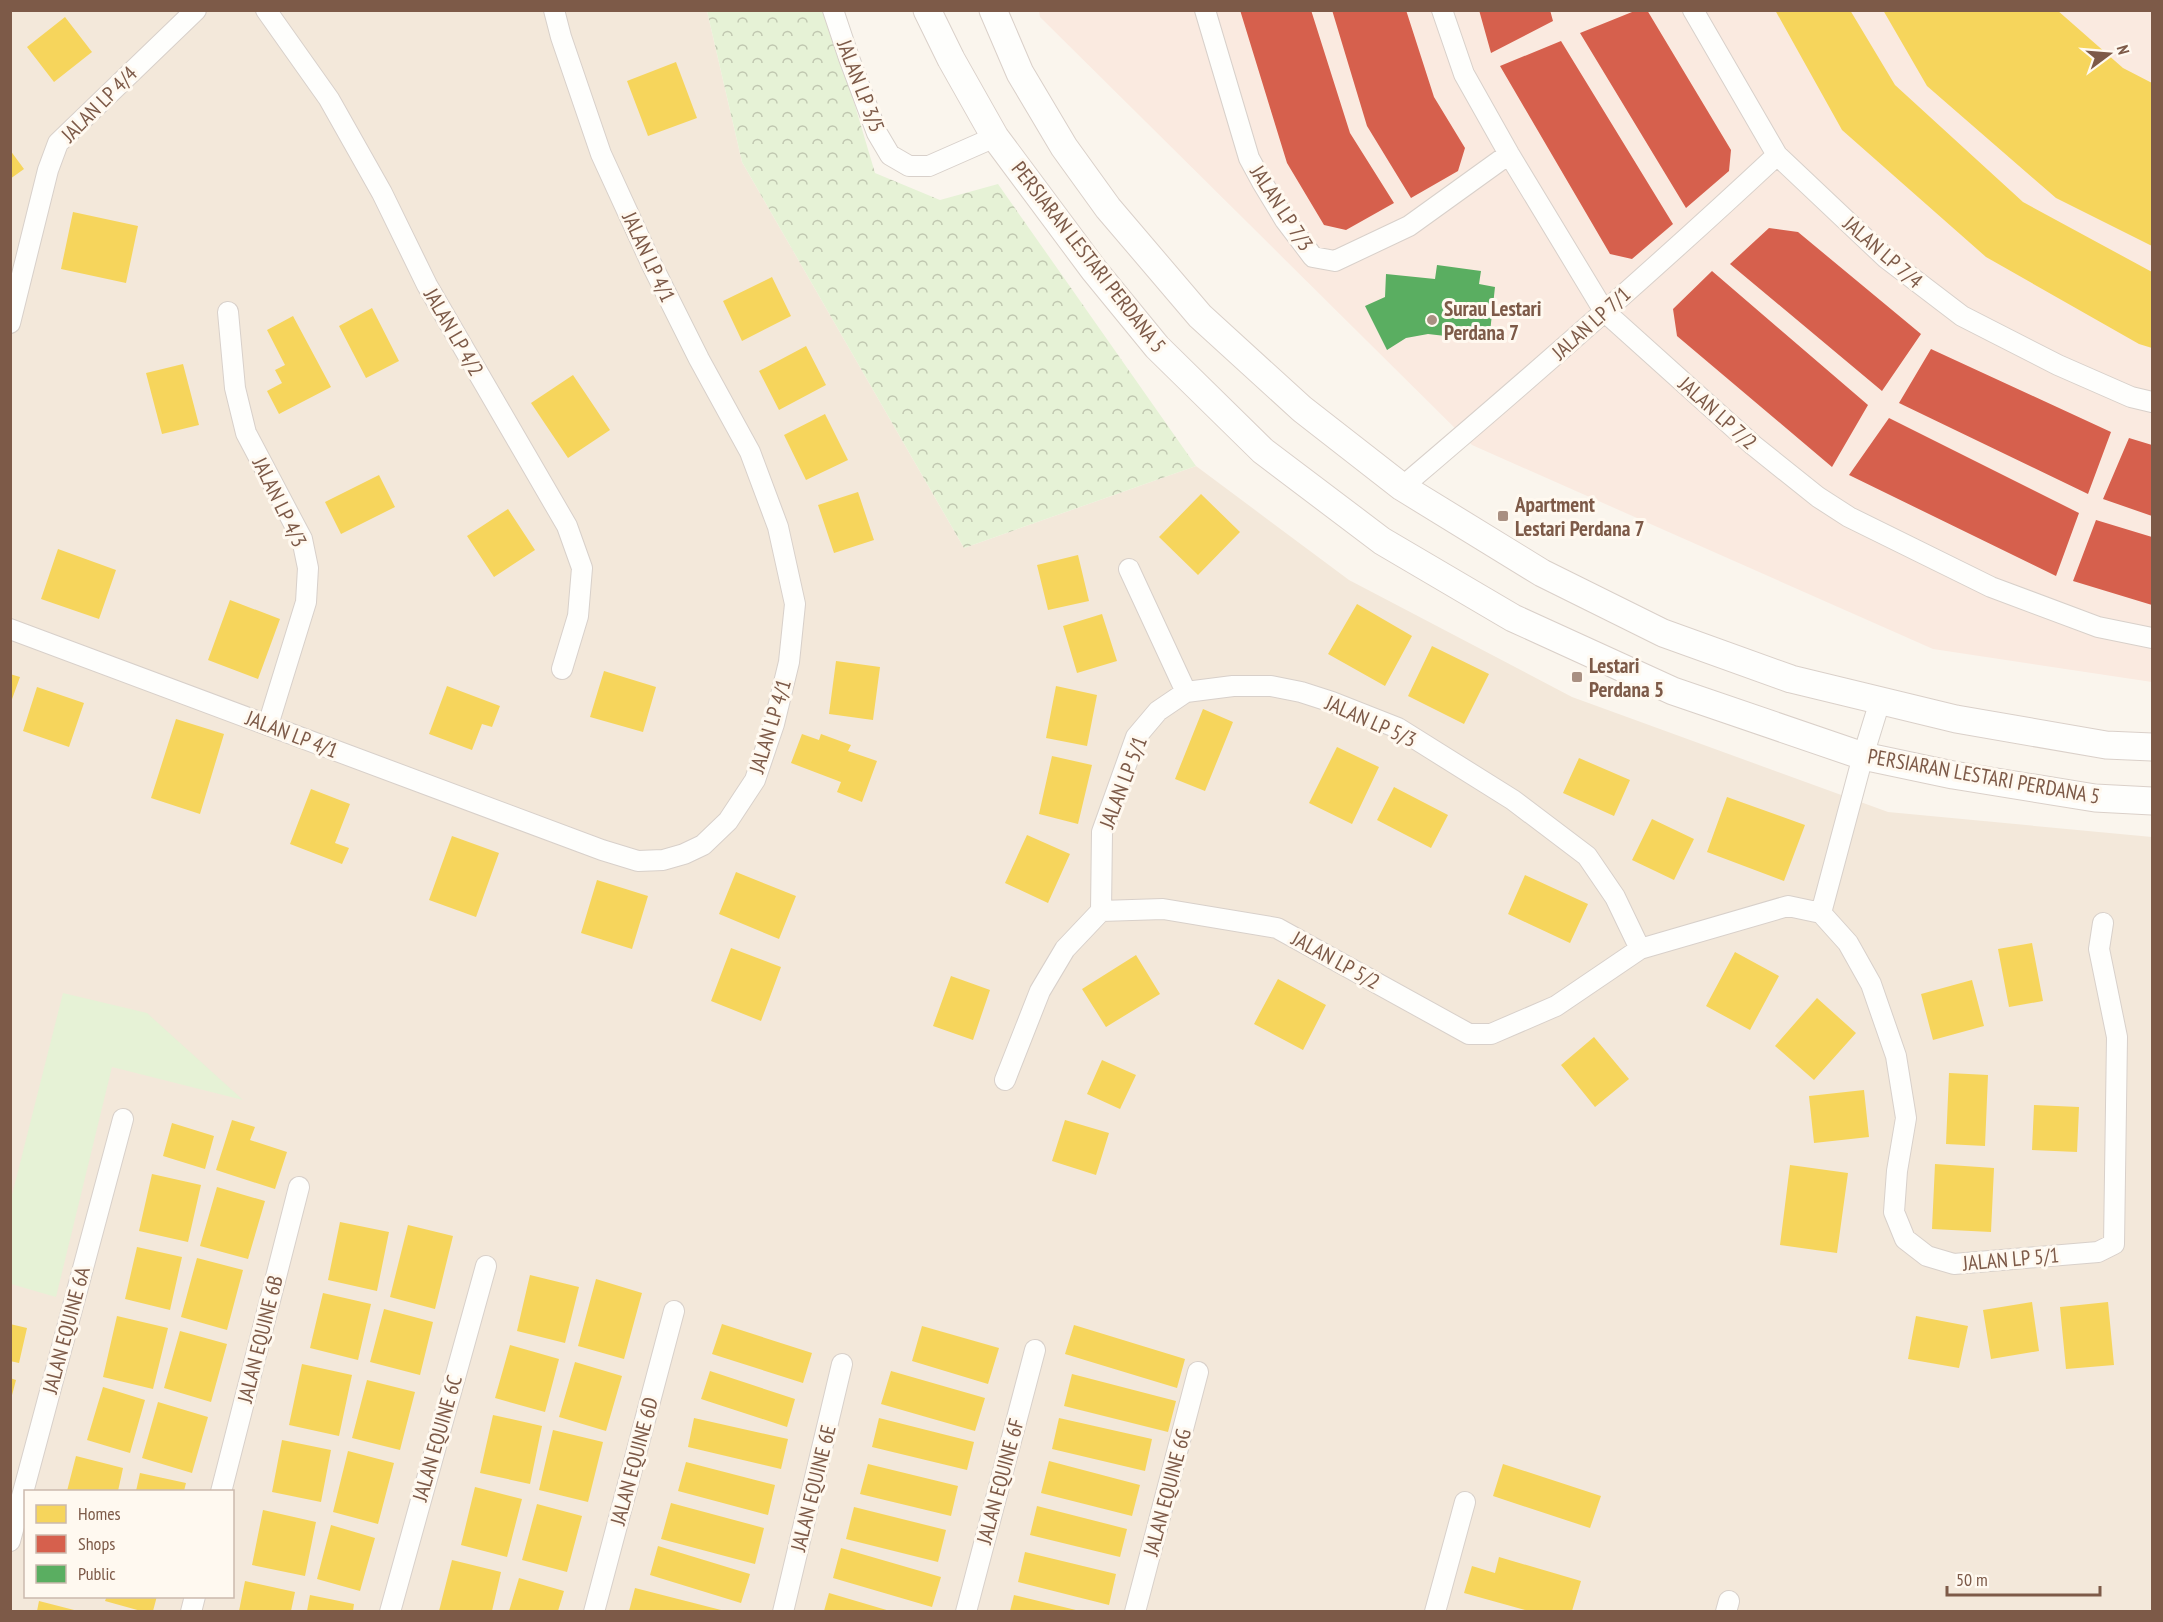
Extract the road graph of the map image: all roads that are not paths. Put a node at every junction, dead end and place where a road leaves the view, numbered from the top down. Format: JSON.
{"nodes":[{"id":1,"x":196,"y":10,"type":"edge"},
{"id":2,"x":266,"y":10,"type":"edge"},
{"id":3,"x":554,"y":10,"type":"edge"},
{"id":4,"x":833,"y":10,"type":"edge"},
{"id":5,"x":927,"y":10,"type":"edge"},
{"id":6,"x":993,"y":10,"type":"edge"},
{"id":7,"x":1205,"y":10,"type":"edge"},
{"id":8,"x":1442,"y":10,"type":"edge"},
{"id":9,"x":1693,"y":10,"type":"edge"},
{"id":10,"x":995,"y":137,"type":"junction"},
{"id":11,"x":1509,"y":154,"type":"junction"},
{"id":12,"x":1777,"y":155,"type":"junction"},
{"id":13,"x":15,"y":285,"type":"edge"},
{"id":14,"x":1604,"y":311,"type":"junction"},
{"id":15,"x":228,"y":312,"type":"dead end"},
{"id":16,"x":10,"y":323,"type":"edge"},
{"id":17,"x":2152,"y":402,"type":"edge"},
{"id":18,"x":1402,"y":487,"type":"junction"},
{"id":19,"x":1129,"y":569,"type":"dead end"},
{"id":20,"x":10,"y":629,"type":"edge"},
{"id":21,"x":2152,"y":638,"type":"edge"},
{"id":22,"x":562,"y":669,"type":"dead end"},
{"id":23,"x":1186,"y":692,"type":"junction"},
{"id":24,"x":1880,"y":701,"type":"junction"},
{"id":25,"x":268,"y":725,"type":"junction"},
{"id":26,"x":2152,"y":747,"type":"edge"},
{"id":27,"x":1863,"y":756,"type":"junction"},
{"id":28,"x":2152,"y":801,"type":"edge"},
{"id":29,"x":1101,"y":911,"type":"junction"},
{"id":30,"x":1821,"y":913,"type":"junction"},
{"id":31,"x":2103,"y":923,"type":"dead end"},
{"id":32,"x":1640,"y":949,"type":"junction"},
{"id":33,"x":1005,"y":1080,"type":"dead end"},
{"id":34,"x":123,"y":1119,"type":"dead end"},
{"id":35,"x":299,"y":1187,"type":"dead end"},
{"id":36,"x":486,"y":1266,"type":"dead end"},
{"id":37,"x":674,"y":1311,"type":"dead end"},
{"id":38,"x":1035,"y":1350,"type":"dead end"},
{"id":39,"x":842,"y":1364,"type":"dead end"},
{"id":40,"x":1198,"y":1372,"type":"dead end"},
{"id":41,"x":221,"y":1490,"type":"edge"},
{"id":42,"x":1466,"y":1502,"type":"dead end"},
{"id":43,"x":10,"y":1541,"type":"edge"},
{"id":44,"x":390,"y":1611,"type":"edge"},
{"id":45,"x":594,"y":1611,"type":"edge"},
{"id":46,"x":783,"y":1611,"type":"edge"},
{"id":47,"x":966,"y":1611,"type":"edge"},
{"id":48,"x":1135,"y":1611,"type":"edge"},
{"id":49,"x":1435,"y":1611,"type":"edge"}],
"edges":[{"from":1,"to":13,"type":"street","name":"JALAN LP 4/4"},
{"from":2,"to":22,"type":"street","name":"JALAN LP 4/2"},
{"from":3,"to":25,"type":"street","name":"JALAN LP 4/1"},
{"from":4,"to":10,"type":"street","name":"JALAN LP 3/5"},
{"from":5,"to":10,"type":"main road","name":"PERSIARAN LESTARI PERDANA 5"},
{"from":6,"to":18,"type":"main road"},
{"from":7,"to":11,"type":"street","name":"JALAN LP 7/3"},
{"from":8,"to":11,"type":"street","name":"JALAN LP 7/2"},
{"from":9,"to":12,"type":"street","name":"JALAN LP 7/4"},
{"from":10,"to":27,"type":"main road","name":"PERSIARAN LESTARI PERDANA 5"},
{"from":11,"to":14,"type":"street","name":"JALAN LP 7/2"},
{"from":12,"to":14,"type":"street","name":"JALAN LP 7/1"},
{"from":12,"to":17,"type":"street","name":"JALAN LP 7/4"},
{"from":13,"to":16,"type":"street","name":"JALAN LP 4/4"},
{"from":14,"to":18,"type":"street","name":"JALAN LP 7/1"},
{"from":14,"to":21,"type":"street","name":"JALAN LP 7/2"},
{"from":15,"to":25,"type":"street","name":"JALAN LP 4/3"},
{"from":18,"to":24,"type":"main road"},
{"from":19,"to":23,"type":"street"},
{"from":20,"to":25,"type":"street","name":"JALAN LP 4/1"},
{"from":23,"to":29,"type":"street","name":"JALAN LP 5/1"},
{"from":23,"to":32,"type":"street","name":"JALAN LP 5/3"},
{"from":24,"to":26,"type":"main road"},
{"from":24,"to":27,"type":"street"},
{"from":27,"to":28,"type":"main road","name":"PERSIARAN LESTARI PERDANA 5"},
{"from":27,"to":30,"type":"street"},
{"from":29,"to":32,"type":"street","name":"JALAN LP 5/2"},
{"from":29,"to":33,"type":"street"},
{"from":30,"to":31,"type":"street","name":"JALAN LP 5/1"},
{"from":30,"to":32,"type":"street"},
{"from":34,"to":43,"type":"street","name":"JALAN EQUINE 6A"},
{"from":35,"to":41,"type":"street","name":"JALAN EQUINE 6B"},
{"from":36,"to":44,"type":"street","name":"JALAN EQUINE 6C"},
{"from":37,"to":45,"type":"street","name":"JALAN EQUINE 6D"},
{"from":38,"to":47,"type":"street","name":"JALAN EQUINE 6F"},
{"from":39,"to":46,"type":"street","name":"JALAN EQUINE 6E"},
{"from":40,"to":48,"type":"street","name":"JALAN EQUINE 6G"},
{"from":42,"to":49,"type":"street"}]}
